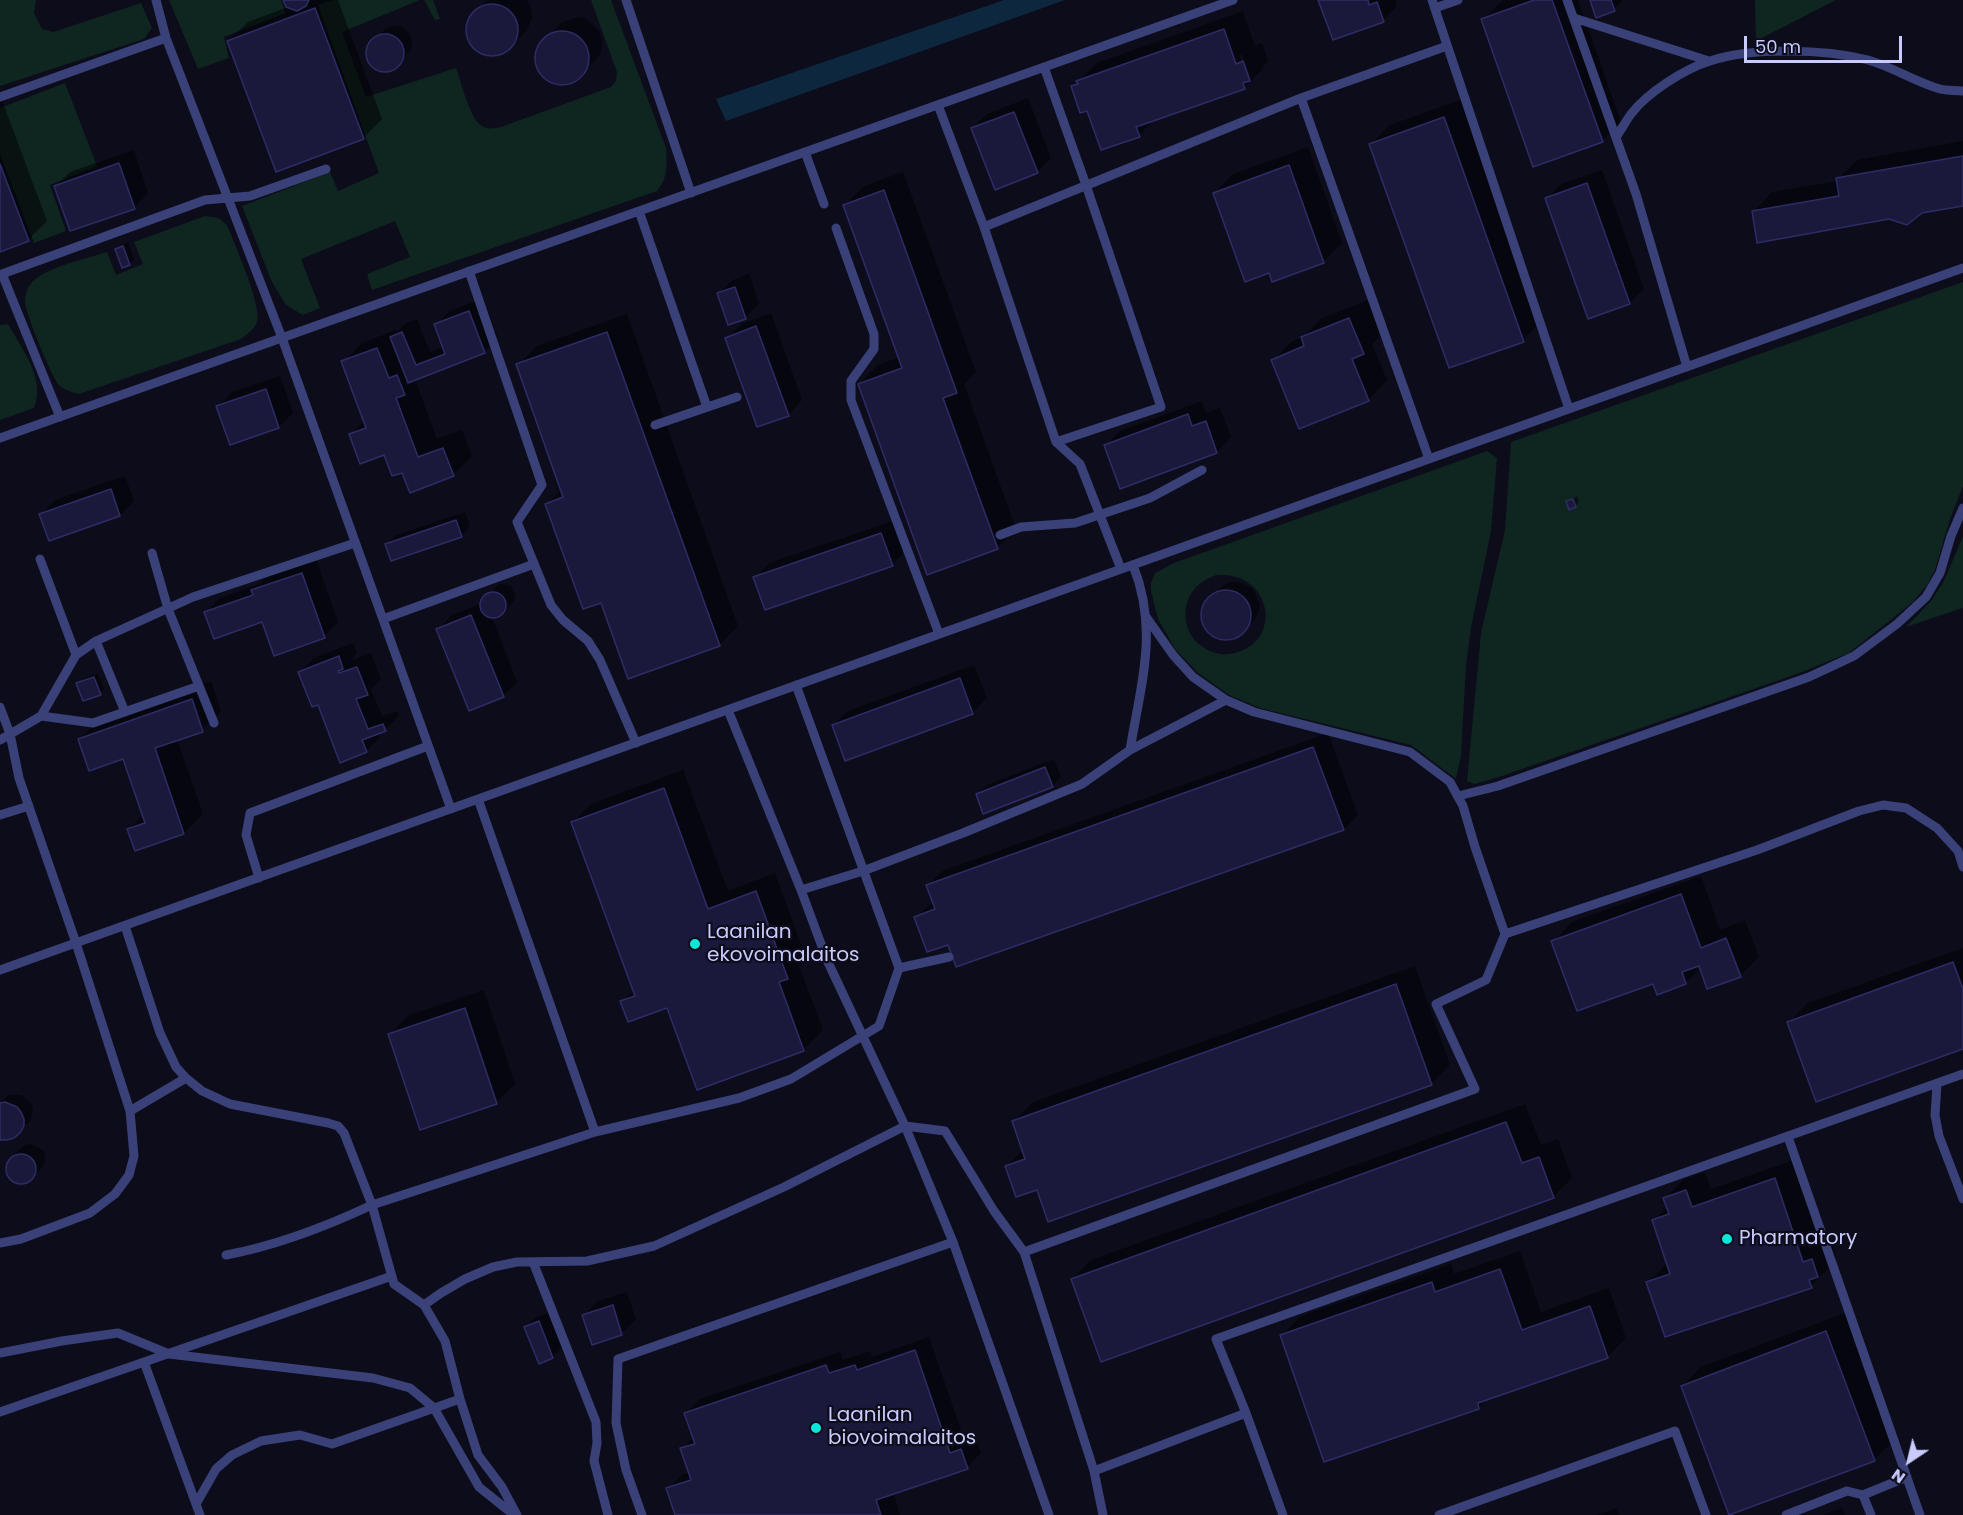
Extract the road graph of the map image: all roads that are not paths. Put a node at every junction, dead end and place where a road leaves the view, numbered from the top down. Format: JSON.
{"nodes":[{"id":1,"x":156,"y":0,"type":"edge"},
{"id":2,"x":626,"y":0,"type":"edge"},
{"id":3,"x":1233,"y":0,"type":"edge"},
{"id":4,"x":1458,"y":0,"type":"edge"},
{"id":5,"x":1567,"y":0,"type":"edge"},
{"id":6,"x":1433,"y":4,"type":"edge"},
{"id":7,"x":1574,"y":18,"type":"junction"},
{"id":8,"x":166,"y":38,"type":"junction"},
{"id":9,"x":1447,"y":46,"type":"junction"},
{"id":10,"x":1709,"y":61,"type":"junction"},
{"id":11,"x":1044,"y":67,"type":"junction"},
{"id":12,"x":1963,"y":91,"type":"edge"},
{"id":13,"x":0,"y":97,"type":"edge"},
{"id":14,"x":1301,"y":98,"type":"junction"},
{"id":15,"x":938,"y":105,"type":"junction"},
{"id":16,"x":1616,"y":137,"type":"junction"},
{"id":17,"x":805,"y":152,"type":"junction"},
{"id":18,"x":326,"y":168,"type":"dead end"},
{"id":19,"x":1086,"y":186,"type":"junction"},
{"id":20,"x":691,"y":193,"type":"junction"},
{"id":21,"x":228,"y":198,"type":"junction"},
{"id":22,"x":824,"y":204,"type":"dead end"},
{"id":23,"x":639,"y":211,"type":"junction"},
{"id":24,"x":984,"y":227,"type":"junction"},
{"id":25,"x":836,"y":228,"type":"dead end"},
{"id":26,"x":1963,"y":268,"type":"edge"},
{"id":27,"x":469,"y":272,"type":"junction"},
{"id":28,"x":282,"y":338,"type":"junction"},
{"id":29,"x":1687,"y":367,"type":"junction"},
{"id":30,"x":737,"y":397,"type":"dead end"},
{"id":31,"x":707,"y":407,"type":"junction"},
{"id":32,"x":1569,"y":409,"type":"junction"},
{"id":33,"x":60,"y":417,"type":"junction"},
{"id":34,"x":655,"y":425,"type":"dead end"},
{"id":35,"x":0,"y":438,"type":"edge"},
{"id":36,"x":1056,"y":442,"type":"junction"},
{"id":37,"x":1429,"y":459,"type":"junction"},
{"id":38,"x":1202,"y":470,"type":"dead end"},
{"id":39,"x":1963,"y":508,"type":"edge"},
{"id":40,"x":1100,"y":515,"type":"junction"},
{"id":41,"x":1000,"y":535,"type":"dead end"},
{"id":42,"x":355,"y":543,"type":"junction"},
{"id":43,"x":152,"y":553,"type":"dead end"},
{"id":44,"x":40,"y":559,"type":"dead end"},
{"id":45,"x":534,"y":564,"type":"junction"},
{"id":46,"x":1133,"y":565,"type":"junction"},
{"id":47,"x":1121,"y":569,"type":"junction"},
{"id":48,"x":168,"y":609,"type":"junction"},
{"id":49,"x":1147,"y":618,"type":"junction"},
{"id":50,"x":383,"y":619,"type":"junction"},
{"id":51,"x":939,"y":634,"type":"junction"},
{"id":52,"x":96,"y":641,"type":"junction"},
{"id":53,"x":76,"y":655,"type":"junction"},
{"id":54,"x":796,"y":685,"type":"junction"},
{"id":55,"x":199,"y":686,"type":"junction"},
{"id":56,"x":1226,"y":700,"type":"junction"},
{"id":57,"x":0,"y":707,"type":"edge"},
{"id":58,"x":728,"y":710,"type":"junction"},
{"id":59,"x":125,"y":711,"type":"junction"},
{"id":60,"x":41,"y":716,"type":"junction"},
{"id":61,"x":214,"y":723,"type":"dead end"},
{"id":62,"x":9,"y":734,"type":"junction"},
{"id":63,"x":0,"y":740,"type":"edge"},
{"id":64,"x":636,"y":743,"type":"junction"},
{"id":65,"x":428,"y":746,"type":"junction"},
{"id":66,"x":1130,"y":750,"type":"junction"},
{"id":67,"x":1458,"y":796,"type":"junction"},
{"id":68,"x":478,"y":799,"type":"junction"},
{"id":69,"x":29,"y":806,"type":"junction"},
{"id":70,"x":450,"y":809,"type":"junction"},
{"id":71,"x":0,"y":815,"type":"edge"},
{"id":72,"x":1963,"y":867,"type":"edge"},
{"id":73,"x":863,"y":871,"type":"junction"},
{"id":74,"x":259,"y":878,"type":"junction"},
{"id":75,"x":801,"y":890,"type":"junction"},
{"id":76,"x":125,"y":926,"type":"junction"},
{"id":77,"x":1505,"y":934,"type":"junction"},
{"id":78,"x":76,"y":943,"type":"junction"},
{"id":79,"x":949,"y":957,"type":"dead end"},
{"id":80,"x":899,"y":968,"type":"junction"},
{"id":81,"x":0,"y":970,"type":"edge"},
{"id":82,"x":862,"y":1037,"type":"junction"},
{"id":83,"x":1963,"y":1074,"type":"edge"},
{"id":84,"x":186,"y":1078,"type":"junction"},
{"id":85,"x":1937,"y":1084,"type":"junction"},
{"id":86,"x":130,"y":1111,"type":"junction"},
{"id":87,"x":905,"y":1126,"type":"junction"},
{"id":88,"x":595,"y":1132,"type":"junction"},
{"id":89,"x":1788,"y":1137,"type":"junction"},
{"id":90,"x":1963,"y":1199,"type":"edge"},
{"id":91,"x":372,"y":1205,"type":"junction"},
{"id":92,"x":953,"y":1242,"type":"junction"},
{"id":93,"x":0,"y":1243,"type":"edge"},
{"id":94,"x":1024,"y":1252,"type":"junction"},
{"id":95,"x":226,"y":1255,"type":"dead end"},
{"id":96,"x":533,"y":1262,"type":"junction"},
{"id":97,"x":392,"y":1276,"type":"junction"},
{"id":98,"x":423,"y":1305,"type":"junction"},
{"id":99,"x":0,"y":1353,"type":"edge"},
{"id":100,"x":169,"y":1354,"type":"junction"},
{"id":101,"x":144,"y":1362,"type":"junction"},
{"id":102,"x":460,"y":1399,"type":"junction"},
{"id":103,"x":434,"y":1408,"type":"junction"},
{"id":104,"x":0,"y":1412,"type":"edge"},
{"id":105,"x":1246,"y":1413,"type":"junction"},
{"id":106,"x":1094,"y":1471,"type":"junction"},
{"id":107,"x":1907,"y":1477,"type":"junction"},
{"id":108,"x":1863,"y":1495,"type":"junction"},
{"id":109,"x":196,"y":1504,"type":"junction"},
{"id":110,"x":200,"y":1515,"type":"edge"},
{"id":111,"x":516,"y":1515,"type":"edge"},
{"id":112,"x":608,"y":1515,"type":"edge"},
{"id":113,"x":642,"y":1515,"type":"edge"},
{"id":114,"x":1049,"y":1515,"type":"edge"},
{"id":115,"x":1103,"y":1515,"type":"edge"},
{"id":116,"x":1283,"y":1515,"type":"edge"},
{"id":117,"x":1439,"y":1515,"type":"edge"},
{"id":118,"x":1706,"y":1515,"type":"edge"},
{"id":119,"x":1786,"y":1515,"type":"edge"},
{"id":120,"x":1871,"y":1515,"type":"edge"},
{"id":121,"x":1920,"y":1515,"type":"edge"}],
"edges":[{"from":1,"to":8,"type":"lane"},
{"from":2,"to":20,"type":"lane"},
{"from":3,"to":11,"type":"lane"},
{"from":4,"to":6,"type":"lane"},
{"from":5,"to":7,"type":"lane"},
{"from":6,"to":9,"type":"lane"},
{"from":7,"to":10,"type":"lane"},
{"from":7,"to":16,"type":"lane"},
{"from":8,"to":13,"type":"lane"},
{"from":8,"to":21,"type":"lane"},
{"from":9,"to":14,"type":"lane"},
{"from":9,"to":32,"type":"lane"},
{"from":10,"to":12,"type":"lane"},
{"from":10,"to":16,"type":"lane"},
{"from":11,"to":15,"type":"lane"},
{"from":11,"to":19,"type":"lane"},
{"from":14,"to":19,"type":"lane"},
{"from":14,"to":37,"type":"lane"},
{"from":15,"to":17,"type":"lane"},
{"from":15,"to":24,"type":"lane"},
{"from":16,"to":29,"type":"lane"},
{"from":17,"to":20,"type":"lane"},
{"from":17,"to":22,"type":"lane"},
{"from":18,"to":21,"type":"lane"},
{"from":19,"to":24,"type":"lane"},
{"from":19,"to":36,"type":"lane"},
{"from":20,"to":23,"type":"lane"},
{"from":21,"to":28,"type":"lane"},
{"from":21,"to":33,"type":"lane"},
{"from":23,"to":27,"type":"lane"},
{"from":23,"to":31,"type":"lane"},
{"from":24,"to":36,"type":"lane"},
{"from":25,"to":51,"type":"lane"},
{"from":26,"to":29,"type":"lane"},
{"from":27,"to":28,"type":"lane"},
{"from":27,"to":45,"type":"lane"},
{"from":28,"to":33,"type":"lane"},
{"from":28,"to":42,"type":"lane"},
{"from":29,"to":32,"type":"lane"},
{"from":30,"to":31,"type":"lane"},
{"from":31,"to":34,"type":"lane"},
{"from":32,"to":37,"type":"lane"},
{"from":33,"to":35,"type":"lane"},
{"from":36,"to":40,"type":"lane"},
{"from":37,"to":46,"type":"lane"},
{"from":38,"to":40,"type":"lane"},
{"from":39,"to":67,"type":"lane"},
{"from":40,"to":41,"type":"lane"},
{"from":40,"to":47,"type":"lane"},
{"from":42,"to":48,"type":"lane"},
{"from":42,"to":50,"type":"lane"},
{"from":43,"to":48,"type":"lane"},
{"from":44,"to":53,"type":"lane"},
{"from":45,"to":50,"type":"lane"},
{"from":45,"to":64,"type":"lane"},
{"from":46,"to":47,"type":"lane"},
{"from":46,"to":49,"type":"lane"},
{"from":47,"to":51,"type":"lane"},
{"from":48,"to":52,"type":"lane"},
{"from":48,"to":55,"type":"lane"},
{"from":49,"to":56,"type":"lane"},
{"from":49,"to":66,"type":"lane"},
{"from":50,"to":65,"type":"lane"},
{"from":51,"to":54,"type":"lane"},
{"from":52,"to":53,"type":"lane"},
{"from":52,"to":59,"type":"lane"},
{"from":53,"to":60,"type":"lane"},
{"from":54,"to":58,"type":"lane"},
{"from":54,"to":73,"type":"lane"},
{"from":55,"to":59,"type":"lane"},
{"from":55,"to":61,"type":"lane"},
{"from":56,"to":66,"type":"lane"},
{"from":56,"to":67,"type":"lane"},
{"from":57,"to":62,"type":"lane"},
{"from":58,"to":64,"type":"lane"},
{"from":58,"to":75,"type":"lane"},
{"from":59,"to":60,"type":"lane"},
{"from":60,"to":62,"type":"lane"},
{"from":62,"to":63,"type":"lane"},
{"from":62,"to":69,"type":"lane"},
{"from":64,"to":68,"type":"lane"},
{"from":65,"to":70,"type":"lane"},
{"from":65,"to":74,"type":"lane"},
{"from":66,"to":73,"type":"lane"},
{"from":67,"to":77,"type":"lane"},
{"from":68,"to":70,"type":"lane"},
{"from":68,"to":88,"type":"lane"},
{"from":69,"to":71,"type":"lane"},
{"from":69,"to":78,"type":"lane"},
{"from":70,"to":74,"type":"lane"},
{"from":72,"to":77,"type":"lane"},
{"from":73,"to":75,"type":"lane"},
{"from":73,"to":80,"type":"lane"},
{"from":74,"to":76,"type":"lane"},
{"from":75,"to":82,"type":"lane"},
{"from":76,"to":78,"type":"lane"},
{"from":76,"to":84,"type":"lane"},
{"from":77,"to":94,"type":"lane"},
{"from":78,"to":81,"type":"lane"},
{"from":78,"to":86,"type":"lane"},
{"from":79,"to":80,"type":"lane"},
{"from":80,"to":82,"type":"lane"},
{"from":82,"to":87,"type":"lane"},
{"from":82,"to":88,"type":"lane"},
{"from":83,"to":85,"type":"lane"},
{"from":84,"to":86,"type":"lane"},
{"from":84,"to":91,"type":"lane"},
{"from":85,"to":89,"type":"lane"},
{"from":85,"to":90,"type":"lane"},
{"from":86,"to":93,"type":"lane"},
{"from":87,"to":92,"type":"lane"},
{"from":87,"to":94,"type":"lane"},
{"from":87,"to":96,"type":"lane"},
{"from":88,"to":91,"type":"lane"},
{"from":89,"to":105,"type":"lane"},
{"from":89,"to":107,"type":"lane"},
{"from":91,"to":95,"type":"lane"},
{"from":91,"to":97,"type":"lane"},
{"from":92,"to":113,"type":"lane"},
{"from":92,"to":114,"type":"lane"},
{"from":94,"to":106,"type":"lane"},
{"from":96,"to":98,"type":"lane"},
{"from":96,"to":112,"type":"lane"},
{"from":97,"to":98,"type":"lane"},
{"from":97,"to":100,"type":"lane"},
{"from":98,"to":102,"type":"lane"},
{"from":99,"to":100,"type":"lane"},
{"from":100,"to":101,"type":"lane"},
{"from":100,"to":103,"type":"lane"},
{"from":101,"to":104,"type":"lane"},
{"from":101,"to":109,"type":"lane"},
{"from":102,"to":103,"type":"lane"},
{"from":102,"to":111,"type":"lane"},
{"from":103,"to":109,"type":"lane"},
{"from":103,"to":111,"type":"lane"},
{"from":105,"to":106,"type":"lane"},
{"from":105,"to":116,"type":"lane"},
{"from":106,"to":115,"type":"lane"},
{"from":107,"to":108,"type":"lane"},
{"from":107,"to":121,"type":"lane"},
{"from":108,"to":119,"type":"lane"},
{"from":108,"to":120,"type":"lane"},
{"from":109,"to":110,"type":"lane"},
{"from":117,"to":118,"type":"lane"}]}
